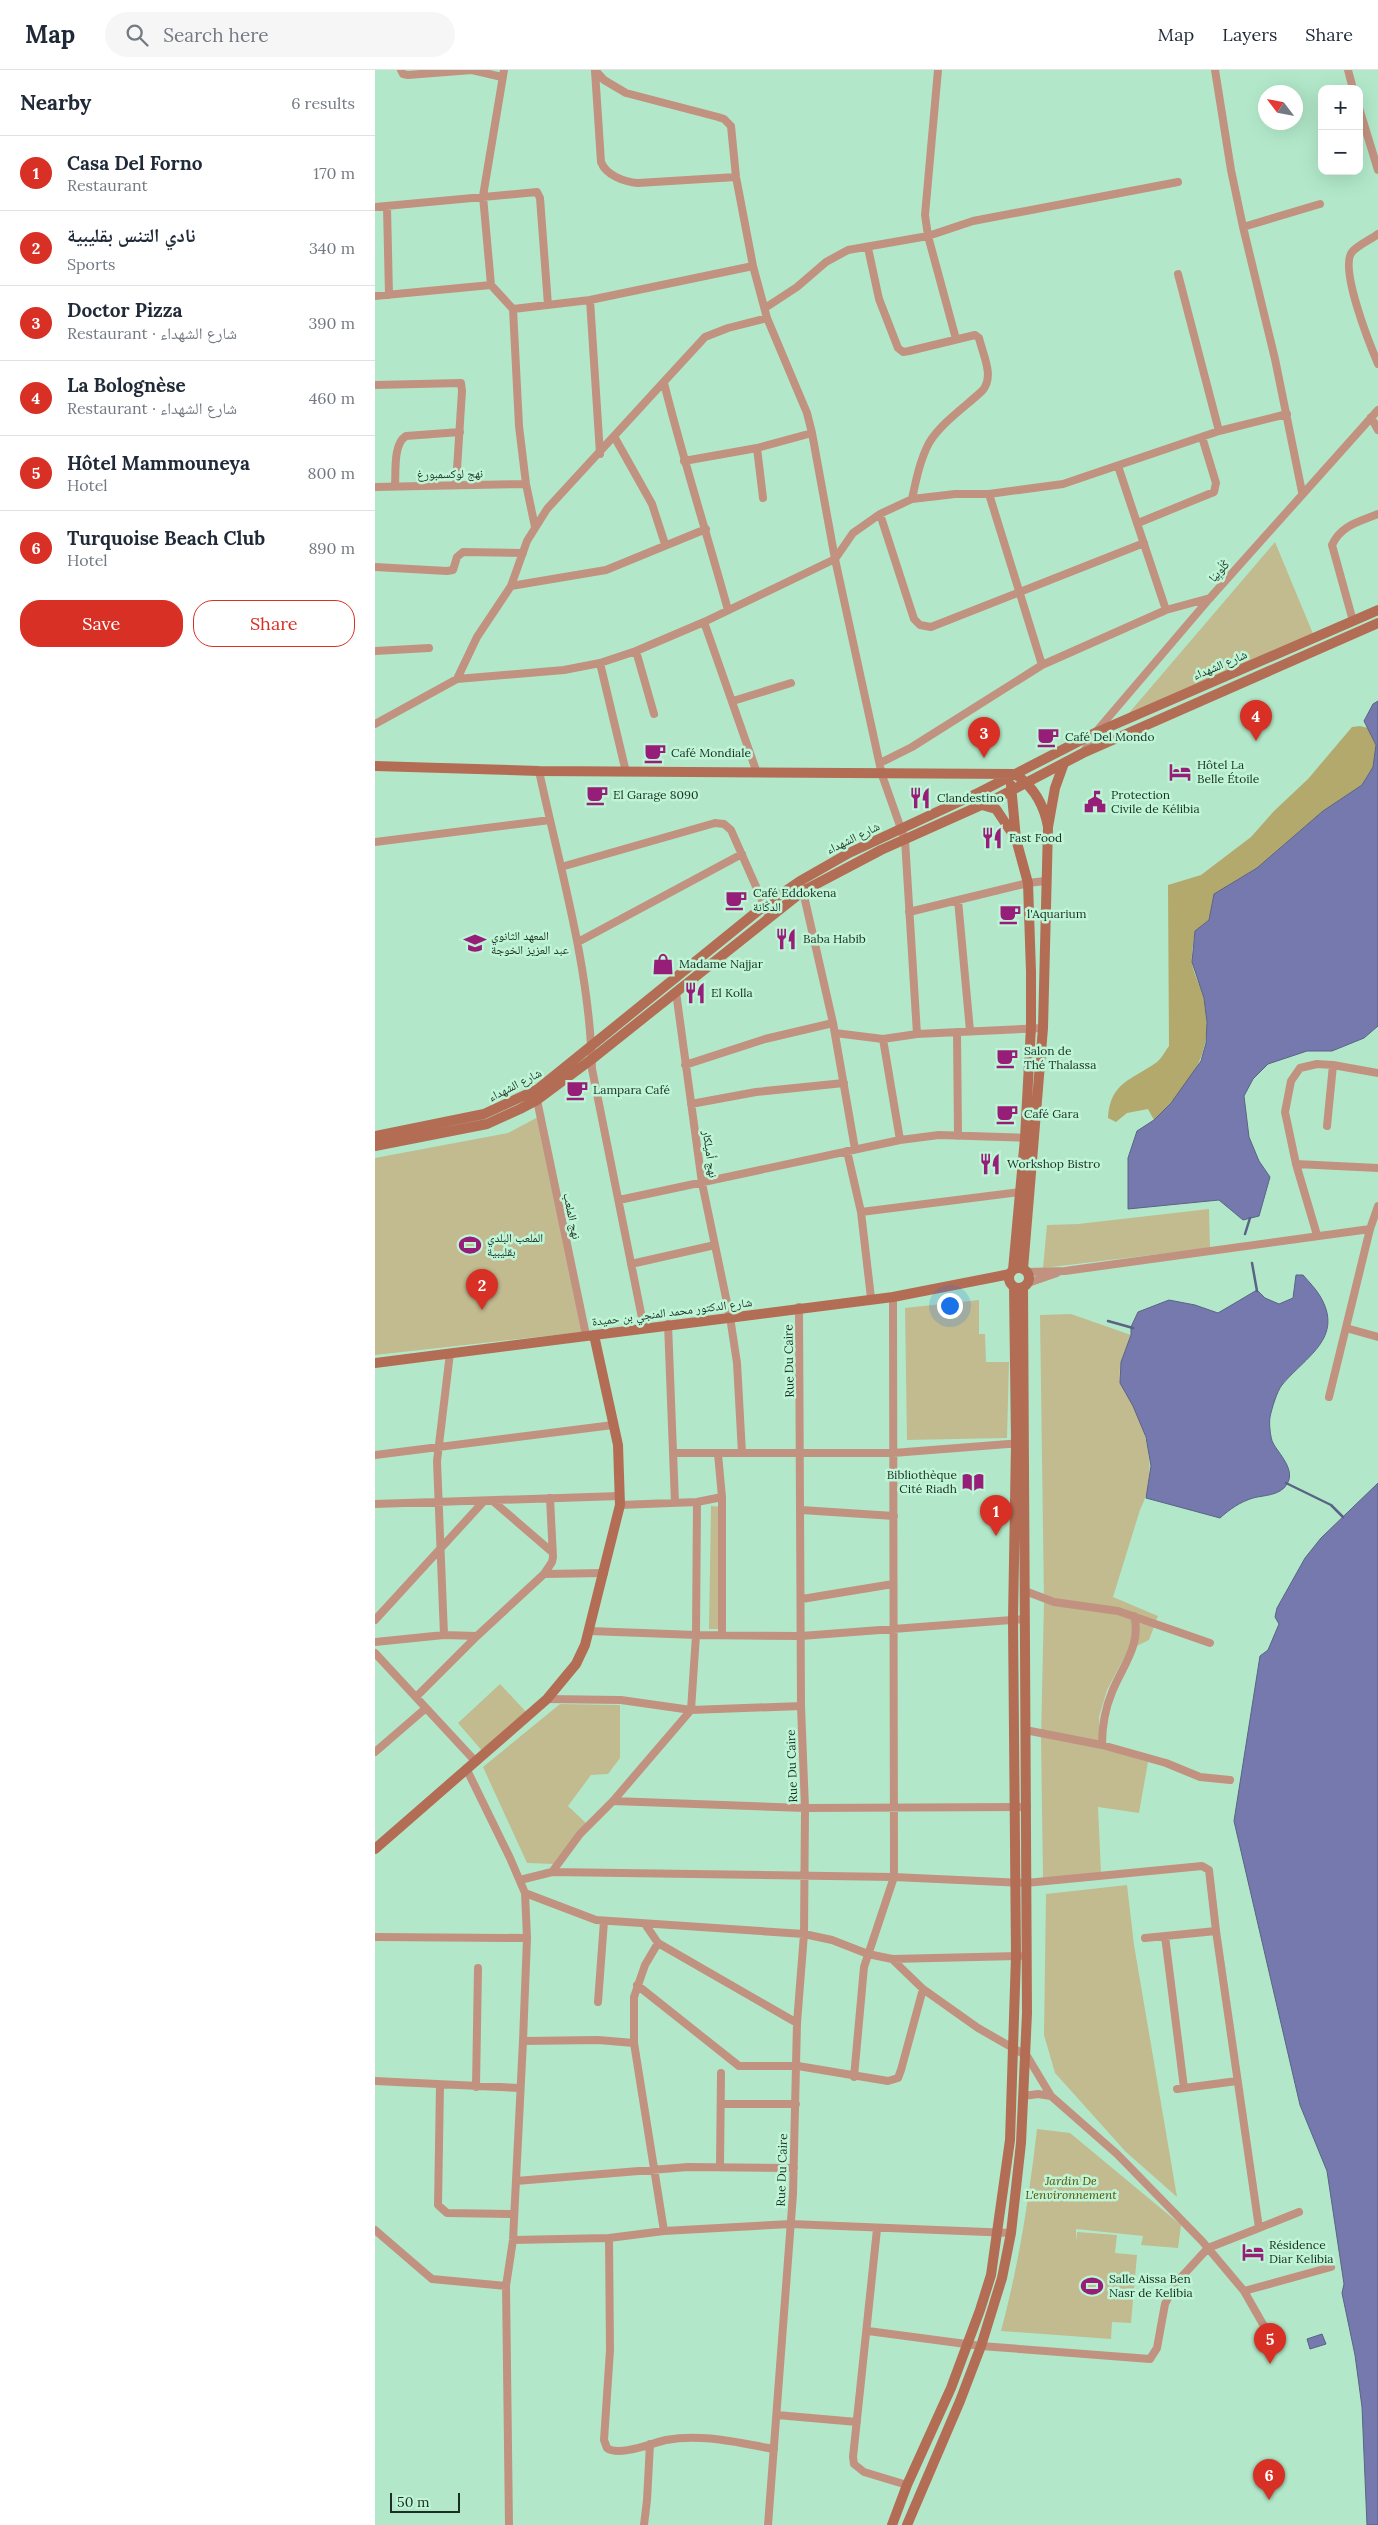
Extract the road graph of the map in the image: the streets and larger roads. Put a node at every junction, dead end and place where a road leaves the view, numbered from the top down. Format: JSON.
{"nodes":[{"id":1,"x":401,"y":70,"type":"edge"},
{"id":2,"x":595,"y":70,"type":"edge"},
{"id":3,"x":938,"y":70,"type":"edge"},
{"id":4,"x":1215,"y":70,"type":"edge"},
{"id":5,"x":1348,"y":70,"type":"edge"},
{"id":6,"x":503,"y":73,"type":"edge"},
{"id":7,"x":1352,"y":85,"type":"edge"},
{"id":8,"x":1363,"y":121,"type":"edge"},
{"id":9,"x":1378,"y":170,"type":"edge"},
{"id":10,"x":736,"y":177,"type":"junction"},
{"id":11,"x":1178,"y":182,"type":"dead end"},
{"id":12,"x":483,"y":196,"type":"junction"},
{"id":13,"x":1319,"y":204,"type":"dead end"},
{"id":14,"x":375,"y":207,"type":"edge"},
{"id":15,"x":387,"y":207,"type":"junction"},
{"id":16,"x":1243,"y":227,"type":"junction"},
{"id":17,"x":1378,"y":234,"type":"edge"},
{"id":18,"x":928,"y":236,"type":"junction"},
{"id":19,"x":868,"y":248,"type":"junction"},
{"id":20,"x":753,"y":266,"type":"junction"},
{"id":21,"x":1178,"y":274,"type":"dead end"},
{"id":22,"x":491,"y":285,"type":"junction"},
{"id":23,"x":389,"y":295,"type":"junction"},
{"id":24,"x":375,"y":296,"type":"edge"},
{"id":25,"x":590,"y":300,"type":"junction"},
{"id":26,"x":548,"y":305,"type":"junction"},
{"id":27,"x":765,"y":308,"type":"junction"},
{"id":28,"x":513,"y":309,"type":"junction"},
{"id":29,"x":767,"y":318,"type":"junction"},
{"id":30,"x":956,"y":339,"type":"junction"},
{"id":31,"x":1378,"y":364,"type":"edge"},
{"id":32,"x":664,"y":383,"type":"junction"},
{"id":33,"x":375,"y":385,"type":"edge"},
{"id":34,"x":1378,"y":410,"type":"edge"},
{"id":35,"x":1287,"y":414,"type":"junction"},
{"id":36,"x":1371,"y":417,"type":"junction"},
{"id":37,"x":1378,"y":430,"type":"edge"},
{"id":38,"x":1219,"y":431,"type":"junction"},
{"id":39,"x":460,"y":432,"type":"junction"},
{"id":40,"x":812,"y":433,"type":"junction"},
{"id":41,"x":1202,"y":436,"type":"junction"},
{"id":42,"x":615,"y":438,"type":"junction"},
{"id":43,"x":757,"y":448,"type":"junction"},
{"id":44,"x":600,"y":454,"type":"junction"},
{"id":45,"x":684,"y":461,"type":"junction"},
{"id":46,"x":1119,"y":466,"type":"junction"},
{"id":47,"x":525,"y":484,"type":"junction"},
{"id":48,"x":456,"y":485,"type":"junction"},
{"id":49,"x":395,"y":486,"type":"junction"},
{"id":50,"x":375,"y":487,"type":"edge"},
{"id":51,"x":1302,"y":492,"type":"junction"},
{"id":52,"x":989,"y":494,"type":"junction"},
{"id":53,"x":763,"y":498,"type":"dead end"},
{"id":54,"x":912,"y":499,"type":"junction"},
{"id":55,"x":880,"y":514,"type":"junction"},
{"id":56,"x":1378,"y":514,"type":"edge"},
{"id":57,"x":1138,"y":522,"type":"junction"},
{"id":58,"x":535,"y":527,"type":"junction"},
{"id":59,"x":706,"y":529,"type":"junction"},
{"id":60,"x":1144,"y":543,"type":"junction"},
{"id":61,"x":665,"y":544,"type":"junction"},
{"id":62,"x":523,"y":553,"type":"junction"},
{"id":63,"x":835,"y":559,"type":"junction"},
{"id":64,"x":375,"y":567,"type":"edge"},
{"id":65,"x":511,"y":586,"type":"junction"},
{"id":66,"x":1020,"y":590,"type":"junction"},
{"id":67,"x":1210,"y":598,"type":"junction"},
{"id":68,"x":728,"y":610,"type":"junction"},
{"id":69,"x":1165,"y":610,"type":"junction"},
{"id":70,"x":1378,"y":610,"type":"edge"},
{"id":71,"x":1353,"y":621,"type":"junction"},
{"id":72,"x":704,"y":622,"type":"junction"},
{"id":73,"x":1378,"y":623,"type":"edge"},
{"id":74,"x":429,"y":648,"type":"dead end"},
{"id":75,"x":375,"y":651,"type":"edge"},
{"id":76,"x":637,"y":651,"type":"junction"},
{"id":77,"x":600,"y":662,"type":"junction"},
{"id":78,"x":1042,"y":665,"type":"junction"},
{"id":79,"x":457,"y":679,"type":"junction"},
{"id":80,"x":791,"y":683,"type":"dead end"},
{"id":81,"x":733,"y":701,"type":"junction"},
{"id":82,"x":654,"y":714,"type":"dead end"},
{"id":83,"x":375,"y":724,"type":"edge"},
{"id":84,"x":1095,"y":733,"type":"junction"},
{"id":85,"x":1083,"y":753,"type":"junction"},
{"id":86,"x":1064,"y":762,"type":"junction"},
{"id":87,"x":880,"y":763,"type":"junction"},
{"id":88,"x":375,"y":766,"type":"edge"},
{"id":89,"x":539,"y":771,"type":"junction"},
{"id":90,"x":626,"y":772,"type":"junction"},
{"id":91,"x":757,"y":773,"type":"junction"},
{"id":92,"x":882,"y":775,"type":"junction"},
{"id":93,"x":1012,"y":775,"type":"junction"},
{"id":94,"x":1026,"y":782,"type":"junction"},
{"id":95,"x":1011,"y":790,"type":"junction"},
{"id":96,"x":982,"y":805,"type":"junction"},
{"id":97,"x":550,"y":820,"type":"junction"},
{"id":98,"x":1048,"y":827,"type":"junction"},
{"id":99,"x":902,"y":828,"type":"junction"},
{"id":100,"x":1016,"y":839,"type":"junction"},
{"id":101,"x":878,"y":840,"type":"junction"},
{"id":102,"x":905,"y":840,"type":"junction"},
{"id":103,"x":375,"y":842,"type":"edge"},
{"id":104,"x":881,"y":850,"type":"junction"},
{"id":105,"x":742,"y":854,"type":"junction"},
{"id":106,"x":561,"y":867,"type":"junction"},
{"id":107,"x":1045,"y":881,"type":"junction"},
{"id":108,"x":1028,"y":883,"type":"junction"},
{"id":109,"x":801,"y":886,"type":"junction"},
{"id":110,"x":958,"y":900,"type":"junction"},
{"id":111,"x":764,"y":906,"type":"junction"},
{"id":112,"x":909,"y":912,"type":"junction"},
{"id":113,"x":769,"y":916,"type":"junction"},
{"id":114,"x":578,"y":942,"type":"junction"},
{"id":115,"x":676,"y":992,"type":"junction"},
{"id":116,"x":833,"y":1022,"type":"junction"},
{"id":117,"x":1031,"y":1027,"type":"junction"},
{"id":118,"x":1043,"y":1028,"type":"junction"},
{"id":119,"x":970,"y":1031,"type":"junction"},
{"id":120,"x":957,"y":1032,"type":"junction"},
{"id":121,"x":835,"y":1033,"type":"junction"},
{"id":122,"x":917,"y":1034,"type":"junction"},
{"id":123,"x":883,"y":1039,"type":"junction"},
{"id":124,"x":592,"y":1046,"type":"junction"},
{"id":125,"x":592,"y":1059,"type":"junction"},
{"id":126,"x":685,"y":1065,"type":"junction"},
{"id":127,"x":1333,"y":1065,"type":"junction"},
{"id":128,"x":1378,"y":1073,"type":"edge"},
{"id":129,"x":844,"y":1083,"type":"junction"},
{"id":130,"x":537,"y":1100,"type":"junction"},
{"id":131,"x":691,"y":1104,"type":"junction"},
{"id":132,"x":498,"y":1114,"type":"junction"},
{"id":133,"x":1327,"y":1126,"type":"dead end"},
{"id":134,"x":375,"y":1136,"type":"edge"},
{"id":135,"x":958,"y":1136,"type":"junction"},
{"id":136,"x":1030,"y":1138,"type":"junction"},
{"id":137,"x":901,"y":1140,"type":"junction"},
{"id":138,"x":375,"y":1146,"type":"edge"},
{"id":139,"x":851,"y":1150,"type":"junction"},
{"id":140,"x":1296,"y":1164,"type":"junction"},
{"id":141,"x":1378,"y":1168,"type":"edge"},
{"id":142,"x":702,"y":1183,"type":"junction"},
{"id":143,"x":1020,"y":1192,"type":"junction"},
{"id":144,"x":619,"y":1200,"type":"junction"},
{"id":145,"x":1378,"y":1206,"type":"edge"},
{"id":146,"x":861,"y":1212,"type":"junction"},
{"id":147,"x":1370,"y":1229,"type":"junction"},
{"id":148,"x":1317,"y":1235,"type":"junction"},
{"id":149,"x":715,"y":1245,"type":"junction"},
{"id":150,"x":631,"y":1264,"type":"junction"},
{"id":151,"x":1019,"y":1278,"type":"junction"},
{"id":152,"x":893,"y":1297,"type":"junction"},
{"id":153,"x":871,"y":1298,"type":"junction"},
{"id":154,"x":799,"y":1307,"type":"junction"},
{"id":155,"x":730,"y":1317,"type":"junction"},
{"id":156,"x":668,"y":1324,"type":"junction"},
{"id":157,"x":644,"y":1328,"type":"junction"},
{"id":158,"x":1346,"y":1328,"type":"junction"},
{"id":159,"x":590,"y":1335,"type":"junction"},
{"id":160,"x":1378,"y":1337,"type":"edge"},
{"id":161,"x":450,"y":1352,"type":"junction"},
{"id":162,"x":375,"y":1363,"type":"edge"},
{"id":163,"x":1329,"y":1396,"type":"dead end"},
{"id":164,"x":613,"y":1425,"type":"junction"},
{"id":165,"x":1020,"y":1443,"type":"junction"},
{"id":166,"x":438,"y":1447,"type":"junction"},
{"id":167,"x":742,"y":1452,"type":"junction"},
{"id":168,"x":893,"y":1452,"type":"junction"},
{"id":169,"x":673,"y":1453,"type":"junction"},
{"id":170,"x":802,"y":1453,"type":"junction"},
{"id":171,"x":718,"y":1454,"type":"junction"},
{"id":172,"x":375,"y":1455,"type":"edge"},
{"id":173,"x":722,"y":1497,"type":"junction"},
{"id":174,"x":550,"y":1498,"type":"junction"},
{"id":175,"x":439,"y":1501,"type":"junction"},
{"id":176,"x":484,"y":1501,"type":"junction"},
{"id":177,"x":619,"y":1501,"type":"junction"},
{"id":178,"x":494,"y":1502,"type":"junction"},
{"id":179,"x":697,"y":1502,"type":"junction"},
{"id":180,"x":375,"y":1504,"type":"edge"},
{"id":181,"x":675,"y":1504,"type":"junction"},
{"id":182,"x":801,"y":1510,"type":"junction"},
{"id":183,"x":894,"y":1516,"type":"junction"},
{"id":184,"x":440,"y":1550,"type":"junction"},
{"id":185,"x":552,"y":1552,"type":"junction"},
{"id":186,"x":604,"y":1573,"type":"junction"},
{"id":187,"x":544,"y":1574,"type":"junction"},
{"id":188,"x":893,"y":1584,"type":"junction"},
{"id":189,"x":1025,"y":1591,"type":"junction"},
{"id":190,"x":802,"y":1599,"type":"junction"},
{"id":191,"x":1134,"y":1616,"type":"junction"},
{"id":192,"x":1025,"y":1619,"type":"junction"},
{"id":193,"x":375,"y":1620,"type":"edge"},
{"id":194,"x":1013,"y":1620,"type":"junction"},
{"id":195,"x":893,"y":1630,"type":"junction"},
{"id":196,"x":589,"y":1631,"type":"junction"},
{"id":197,"x":444,"y":1634,"type":"junction"},
{"id":198,"x":721,"y":1635,"type":"junction"},
{"id":199,"x":477,"y":1636,"type":"junction"},
{"id":200,"x":696,"y":1636,"type":"junction"},
{"id":201,"x":801,"y":1636,"type":"junction"},
{"id":202,"x":375,"y":1642,"type":"edge"},
{"id":203,"x":1210,"y":1644,"type":"dead end"},
{"id":204,"x":375,"y":1653,"type":"edge"},
{"id":205,"x":416,"y":1697,"type":"junction"},
{"id":206,"x":547,"y":1699,"type":"junction"},
{"id":207,"x":801,"y":1706,"type":"junction"},
{"id":208,"x":426,"y":1708,"type":"junction"},
{"id":209,"x":691,"y":1710,"type":"junction"},
{"id":210,"x":1025,"y":1730,"type":"junction"},
{"id":211,"x":1102,"y":1745,"type":"junction"},
{"id":212,"x":375,"y":1752,"type":"edge"},
{"id":213,"x":476,"y":1762,"type":"junction"},
{"id":214,"x":467,"y":1770,"type":"junction"},
{"id":215,"x":1230,"y":1780,"type":"dead end"},
{"id":216,"x":613,"y":1800,"type":"junction"},
{"id":217,"x":1027,"y":1807,"type":"junction"},
{"id":218,"x":805,"y":1808,"type":"junction"},
{"id":219,"x":1013,"y":1808,"type":"junction"},
{"id":220,"x":895,"y":1809,"type":"junction"},
{"id":221,"x":375,"y":1849,"type":"edge"},
{"id":222,"x":551,"y":1872,"type":"junction"},
{"id":223,"x":805,"y":1876,"type":"junction"},
{"id":224,"x":894,"y":1877,"type":"junction"},
{"id":225,"x":520,"y":1880,"type":"junction"},
{"id":226,"x":1014,"y":1881,"type":"junction"},
{"id":227,"x":1027,"y":1883,"type":"junction"},
{"id":228,"x":525,"y":1893,"type":"junction"},
{"id":229,"x":604,"y":1921,"type":"junction"},
{"id":230,"x":645,"y":1924,"type":"junction"},
{"id":231,"x":1216,"y":1930,"type":"junction"},
{"id":232,"x":804,"y":1934,"type":"junction"},
{"id":233,"x":1165,"y":1936,"type":"junction"},
{"id":234,"x":375,"y":1937,"type":"edge"},
{"id":235,"x":527,"y":1938,"type":"junction"},
{"id":236,"x":1145,"y":1938,"type":"dead end"},
{"id":237,"x":658,"y":1942,"type":"junction"},
{"id":238,"x":868,"y":1954,"type":"junction"},
{"id":239,"x":1015,"y":1956,"type":"junction"},
{"id":240,"x":1027,"y":1956,"type":"junction"},
{"id":241,"x":892,"y":1959,"type":"junction"},
{"id":242,"x":478,"y":1968,"type":"dead end"},
{"id":243,"x":637,"y":1985,"type":"junction"},
{"id":244,"x":923,"y":1989,"type":"junction"},
{"id":245,"x":598,"y":2002,"type":"dead end"},
{"id":246,"x":797,"y":2023,"type":"junction"},
{"id":247,"x":523,"y":2041,"type":"junction"},
{"id":248,"x":633,"y":2043,"type":"junction"},
{"id":249,"x":1014,"y":2048,"type":"junction"},
{"id":250,"x":1027,"y":2056,"type":"junction"},
{"id":251,"x":798,"y":2066,"type":"junction"},
{"id":252,"x":721,"y":2073,"type":"dead end"},
{"id":253,"x":854,"y":2076,"type":"junction"},
{"id":254,"x":375,"y":2081,"type":"edge"},
{"id":255,"x":1237,"y":2081,"type":"junction"},
{"id":256,"x":439,"y":2086,"type":"junction"},
{"id":257,"x":476,"y":2087,"type":"junction"},
{"id":258,"x":520,"y":2088,"type":"junction"},
{"id":259,"x":1023,"y":2096,"type":"junction"},
{"id":260,"x":1051,"y":2096,"type":"junction"},
{"id":261,"x":721,"y":2104,"type":"junction"},
{"id":262,"x":796,"y":2104,"type":"junction"},
{"id":263,"x":720,"y":2166,"type":"junction"},
{"id":264,"x":794,"y":2168,"type":"junction"},
{"id":265,"x":655,"y":2170,"type":"junction"},
{"id":266,"x":516,"y":2181,"type":"junction"},
{"id":267,"x":1299,"y":2212,"type":"dead end"},
{"id":268,"x":514,"y":2214,"type":"junction"},
{"id":269,"x":791,"y":2224,"type":"junction"},
{"id":270,"x":1259,"y":2228,"type":"junction"},
{"id":271,"x":877,"y":2229,"type":"junction"},
{"id":272,"x":375,"y":2230,"type":"edge"},
{"id":273,"x":664,"y":2231,"type":"junction"},
{"id":274,"x":998,"y":2232,"type":"junction"},
{"id":275,"x":1011,"y":2233,"type":"junction"},
{"id":276,"x":609,"y":2238,"type":"junction"},
{"id":277,"x":513,"y":2240,"type":"junction"},
{"id":278,"x":1208,"y":2248,"type":"junction"},
{"id":279,"x":1331,"y":2267,"type":"dead end"},
{"id":280,"x":506,"y":2286,"type":"junction"},
{"id":281,"x":1244,"y":2291,"type":"junction"},
{"id":282,"x":868,"y":2331,"type":"junction"},
{"id":283,"x":1272,"y":2340,"type":"dead end"},
{"id":284,"x":968,"y":2344,"type":"junction"},
{"id":285,"x":981,"y":2346,"type":"junction"},
{"id":286,"x":777,"y":2415,"type":"junction"},
{"id":287,"x":857,"y":2422,"type":"junction"},
{"id":288,"x":650,"y":2444,"type":"junction"},
{"id":289,"x":774,"y":2449,"type":"junction"},
{"id":290,"x":907,"y":2485,"type":"junction"},
{"id":291,"x":509,"y":2525,"type":"edge"},
{"id":292,"x":643,"y":2525,"type":"edge"},
{"id":293,"x":768,"y":2525,"type":"edge"},
{"id":294,"x":891,"y":2525,"type":"edge"},
{"id":295,"x":907,"y":2525,"type":"edge"}],
"edges":[{"from":1,"to":6,"type":"street"},
{"from":2,"to":10,"type":"street"},
{"from":2,"to":10,"type":"street"},
{"from":3,"to":18,"type":"street"},
{"from":4,"to":16,"type":"street"},
{"from":5,"to":7,"type":"street"},
{"from":6,"to":12,"type":"street"},
{"from":8,"to":9,"type":"street"},
{"from":10,"to":20,"type":"street"},
{"from":11,"to":18,"type":"street"},
{"from":12,"to":15,"type":"street"},
{"from":12,"to":22,"type":"street"},
{"from":12,"to":26,"type":"street"},
{"from":13,"to":16,"type":"street"},
{"from":14,"to":15,"type":"street"},
{"from":15,"to":23,"type":"street"},
{"from":16,"to":35,"type":"street"},
{"from":17,"to":31,"type":"street"},
{"from":18,"to":19,"type":"street"},
{"from":18,"to":30,"type":"street"},
{"from":19,"to":27,"type":"street"},
{"from":19,"to":30,"type":"street"},
{"from":20,"to":25,"type":"street"},
{"from":20,"to":27,"type":"street"},
{"from":21,"to":38,"type":"street"},
{"from":22,"to":23,"type":"street"},
{"from":22,"to":28,"type":"street"},
{"from":23,"to":24,"type":"street"},
{"from":25,"to":26,"type":"street"},
{"from":25,"to":44,"type":"street"},
{"from":26,"to":28,"type":"street"},
{"from":27,"to":29,"type":"street"},
{"from":28,"to":47,"type":"street"},
{"from":29,"to":32,"type":"street"},
{"from":29,"to":40,"type":"street"},
{"from":30,"to":54,"type":"street"},
{"from":32,"to":42,"type":"street"},
{"from":32,"to":45,"type":"street"},
{"from":33,"to":39,"type":"street"},
{"from":34,"to":36,"type":"street","name":"كْلُوبِيَا"},
{"from":35,"to":38,"type":"street"},
{"from":35,"to":51,"type":"street"},
{"from":36,"to":37,"type":"street"},
{"from":36,"to":51,"type":"street","name":"كْلُوبِيَا"},
{"from":38,"to":41,"type":"street"},
{"from":39,"to":48,"type":"street"},
{"from":39,"to":49,"type":"street"},
{"from":40,"to":43,"type":"street"},
{"from":40,"to":63,"type":"street"},
{"from":41,"to":46,"type":"street"},
{"from":41,"to":57,"type":"street"},
{"from":42,"to":44,"type":"street"},
{"from":42,"to":61,"type":"street"},
{"from":43,"to":45,"type":"street"},
{"from":43,"to":53,"type":"street"},
{"from":44,"to":58,"type":"street"},
{"from":45,"to":59,"type":"street"},
{"from":46,"to":52,"type":"street"},
{"from":46,"to":57,"type":"street"},
{"from":47,"to":48,"type":"street","name":"نهج لوكسمبورغ"},
{"from":47,"to":58,"type":"street"},
{"from":48,"to":49,"type":"street","name":"نهج لوكسمبورغ"},
{"from":49,"to":50,"type":"street","name":"نهج لوكسمبورغ"},
{"from":51,"to":67,"type":"street","name":"كْلُوبِيَا"},
{"from":52,"to":54,"type":"street"},
{"from":52,"to":66,"type":"street"},
{"from":54,"to":55,"type":"street"},
{"from":55,"to":63,"type":"street"},
{"from":55,"to":66,"type":"street"},
{"from":56,"to":71,"type":"street"},
{"from":57,"to":60,"type":"street"},
{"from":58,"to":62,"type":"street"},
{"from":59,"to":61,"type":"street"},
{"from":59,"to":68,"type":"street"},
{"from":60,"to":66,"type":"street"},
{"from":60,"to":69,"type":"street"},
{"from":61,"to":65,"type":"street"},
{"from":62,"to":64,"type":"street"},
{"from":62,"to":65,"type":"street"},
{"from":63,"to":68,"type":"street"},
{"from":63,"to":87,"type":"street"},
{"from":65,"to":79,"type":"street"},
{"from":66,"to":78,"type":"street"},
{"from":67,"to":69,"type":"street"},
{"from":67,"to":84,"type":"street","name":"كْلُوبِيَا"},
{"from":68,"to":72,"type":"street"},
{"from":69,"to":78,"type":"street"},
{"from":70,"to":71,"type":"street","name":"شارع الشهداء"},
{"from":71,"to":84,"type":"street","name":"شارع الشهداء"},
{"from":72,"to":76,"type":"street"},
{"from":72,"to":81,"type":"street"},
{"from":73,"to":85,"type":"street","name":"شارع الشهداء"},
{"from":74,"to":75,"type":"street"},
{"from":76,"to":77,"type":"street"},
{"from":76,"to":82,"type":"street"},
{"from":77,"to":79,"type":"street"},
{"from":77,"to":90,"type":"street"},
{"from":78,"to":87,"type":"street"},
{"from":79,"to":83,"type":"street"},
{"from":80,"to":81,"type":"street"},
{"from":81,"to":91,"type":"street"},
{"from":84,"to":85,"type":"street","name":"كْلُوبِيَا"},
{"from":84,"to":93,"type":"street","name":"شارع الشهداء"},
{"from":85,"to":86,"type":"street","name":"شارع الشهداء"},
{"from":86,"to":94,"type":"street","name":"شارع الشهداء"},
{"from":86,"to":98,"type":"street"},
{"from":87,"to":92,"type":"street"},
{"from":88,"to":89,"type":"street"},
{"from":89,"to":90,"type":"street"},
{"from":89,"to":97,"type":"street"},
{"from":90,"to":91,"type":"street"},
{"from":91,"to":92,"type":"street"},
{"from":92,"to":93,"type":"street"},
{"from":92,"to":99,"type":"street"},
{"from":93,"to":94,"type":"street"},
{"from":93,"to":95,"type":"street"},
{"from":93,"to":99,"type":"street","name":"شارع الشهداء"},
{"from":94,"to":95,"type":"street","name":"شارع الشهداء"},
{"from":94,"to":98,"type":"street"},
{"from":95,"to":96,"type":"street","name":"شارع الشهداء"},
{"from":95,"to":100,"type":"street"},
{"from":96,"to":100,"type":"street"},
{"from":96,"to":102,"type":"street","name":"شارع الشهداء"},
{"from":97,"to":103,"type":"street"},
{"from":97,"to":106,"type":"street"},
{"from":98,"to":107,"type":"street"},
{"from":99,"to":101,"type":"street","name":"شارع الشهداء"},
{"from":99,"to":102,"type":"street"},
{"from":100,"to":108,"type":"street"},
{"from":101,"to":104,"type":"street"},
{"from":101,"to":109,"type":"street","name":"شارع الشهداء"},
{"from":102,"to":104,"type":"street","name":"شارع الشهداء"},
{"from":102,"to":112,"type":"street"},
{"from":104,"to":109,"type":"street","name":"شارع الشهداء"},
{"from":105,"to":106,"type":"street"},
{"from":105,"to":111,"type":"street"},
{"from":105,"to":114,"type":"street"},
{"from":106,"to":114,"type":"street"},
{"from":107,"to":108,"type":"street"},
{"from":107,"to":118,"type":"street"},
{"from":108,"to":110,"type":"street"},
{"from":108,"to":117,"type":"street"},
{"from":109,"to":111,"type":"street","name":"شارع الشهداء"},
{"from":109,"to":113,"type":"street","name":"شارع الشهداء"},
{"from":109,"to":116,"type":"street"},
{"from":110,"to":112,"type":"street"},
{"from":110,"to":119,"type":"street"},
{"from":111,"to":113,"type":"street"},
{"from":111,"to":124,"type":"street","name":"شارع الشهداء"},
{"from":112,"to":122,"type":"street"},
{"from":113,"to":115,"type":"street","name":"شارع الشهداء"},
{"from":114,"to":124,"type":"street"},
{"from":115,"to":125,"type":"street","name":"شارع الشهداء"},
{"from":115,"to":126,"type":"street","name":"نهج أميلكار"},
{"from":116,"to":121,"type":"street"},
{"from":116,"to":126,"type":"street"},
{"from":117,"to":118,"type":"street"},
{"from":117,"to":119,"type":"street"},
{"from":117,"to":136,"type":"street"},
{"from":118,"to":136,"type":"street"},
{"from":119,"to":120,"type":"street"},
{"from":120,"to":122,"type":"street"},
{"from":120,"to":135,"type":"street"},
{"from":121,"to":123,"type":"street"},
{"from":121,"to":129,"type":"street"},
{"from":122,"to":123,"type":"street"},
{"from":123,"to":137,"type":"street"},
{"from":124,"to":125,"type":"street"},
{"from":124,"to":132,"type":"street","name":"شارع الشهداء"},
{"from":125,"to":130,"type":"street","name":"شارع الشهداء"},
{"from":125,"to":144,"type":"street"},
{"from":126,"to":131,"type":"street","name":"نهج أميلكار"},
{"from":127,"to":128,"type":"street"},
{"from":127,"to":133,"type":"street"},
{"from":127,"to":140,"type":"street"},
{"from":129,"to":131,"type":"street"},
{"from":129,"to":139,"type":"street"},
{"from":130,"to":132,"type":"street","name":"شارع الشهداء"},
{"from":130,"to":159,"type":"street","name":"نهج الملعب"},
{"from":131,"to":142,"type":"street","name":"نهج أميلكار"},
{"from":132,"to":134,"type":"street","name":"شارع الشهداء"},
{"from":132,"to":138,"type":"street","name":"شارع الشهداء"},
{"from":135,"to":136,"type":"street"},
{"from":135,"to":137,"type":"street"},
{"from":136,"to":143,"type":"street"},
{"from":136,"to":151,"type":"street"},
{"from":137,"to":139,"type":"street"},
{"from":139,"to":142,"type":"street"},
{"from":139,"to":146,"type":"street"},
{"from":140,"to":141,"type":"street"},
{"from":140,"to":148,"type":"street"},
{"from":142,"to":144,"type":"street"},
{"from":142,"to":149,"type":"street","name":"نهج أميلكار"},
{"from":143,"to":146,"type":"street"},
{"from":143,"to":151,"type":"street"},
{"from":144,"to":150,"type":"street"},
{"from":145,"to":147,"type":"street"},
{"from":146,"to":153,"type":"street"},
{"from":147,"to":148,"type":"street"},
{"from":147,"to":158,"type":"street"},
{"from":148,"to":151,"type":"street"},
{"from":149,"to":150,"type":"street"},
{"from":149,"to":155,"type":"street","name":"نهج أميلكار"},
{"from":150,"to":157,"type":"street"},
{"from":151,"to":152,"type":"street","name":"شارع الدكتور محمد المنجي بن حميدة"},
{"from":151,"to":165,"type":"street"},
{"from":152,"to":153,"type":"street","name":"شارع الدكتور محمد المنجي بن حميدة"},
{"from":152,"to":168,"type":"street"},
{"from":153,"to":154,"type":"street","name":"شارع الدكتور محمد المنجي بن حميدة"},
{"from":154,"to":155,"type":"street","name":"شارع الدكتور محمد المنجي بن حميدة"},
{"from":154,"to":170,"type":"street","name":"Rue Du Caire"},
{"from":155,"to":156,"type":"street","name":"شارع الدكتور محمد المنجي بن حميدة"},
{"from":155,"to":167,"type":"street","name":"نهج أميلكار"},
{"from":156,"to":157,"type":"street","name":"شارع الدكتور محمد المنجي بن حميدة"},
{"from":156,"to":169,"type":"street"},
{"from":157,"to":159,"type":"street","name":"شارع الدكتور محمد المنجي بن حميدة"},
{"from":158,"to":160,"type":"street"},
{"from":158,"to":163,"type":"street"},
{"from":159,"to":161,"type":"street","name":"شارع الدكتور محمد المنجي بن حميدة"},
{"from":159,"to":164,"type":"street"},
{"from":161,"to":162,"type":"street","name":"شارع الدكتور محمد المنجي بن حميدة"},
{"from":161,"to":166,"type":"street"},
{"from":164,"to":166,"type":"street"},
{"from":164,"to":177,"type":"street"},
{"from":165,"to":168,"type":"street"},
{"from":165,"to":189,"type":"street"},
{"from":165,"to":194,"type":"street"},
{"from":166,"to":172,"type":"street"},
{"from":166,"to":175,"type":"street"},
{"from":167,"to":170,"type":"street"},
{"from":167,"to":171,"type":"street"},
{"from":168,"to":170,"type":"street"},
{"from":168,"to":183,"type":"street"},
{"from":169,"to":171,"type":"street"},
{"from":169,"to":181,"type":"street"},
{"from":170,"to":182,"type":"street","name":"Rue Du Caire"},
{"from":171,"to":173,"type":"street"},
{"from":173,"to":179,"type":"street"},
{"from":173,"to":198,"type":"street"},
{"from":174,"to":177,"type":"street"},
{"from":174,"to":178,"type":"street"},
{"from":174,"to":185,"type":"street"},
{"from":175,"to":176,"type":"street"},
{"from":175,"to":180,"type":"street"},
{"from":175,"to":184,"type":"street"},
{"from":176,"to":178,"type":"street"},
{"from":176,"to":184,"type":"street"},
{"from":177,"to":181,"type":"street"},
{"from":177,"to":186,"type":"street"},
{"from":178,"to":185,"type":"street"},
{"from":179,"to":181,"type":"street"},
{"from":179,"to":200,"type":"street"},
{"from":182,"to":183,"type":"street"},
{"from":182,"to":190,"type":"street","name":"Rue Du Caire"},
{"from":183,"to":188,"type":"street"},
{"from":184,"to":193,"type":"street"},
{"from":184,"to":197,"type":"street"},
{"from":185,"to":187,"type":"street"},
{"from":186,"to":187,"type":"street"},
{"from":186,"to":196,"type":"street"},
{"from":187,"to":199,"type":"street"},
{"from":188,"to":190,"type":"street"},
{"from":188,"to":195,"type":"street"},
{"from":189,"to":191,"type":"street"},
{"from":189,"to":192,"type":"street"},
{"from":190,"to":201,"type":"street","name":"Rue Du Caire"},
{"from":191,"to":203,"type":"street"},
{"from":191,"to":211,"type":"street"},
{"from":192,"to":194,"type":"street"},
{"from":192,"to":210,"type":"street"},
{"from":194,"to":195,"type":"street"},
{"from":194,"to":219,"type":"street"},
{"from":195,"to":201,"type":"street"},
{"from":195,"to":220,"type":"street"},
{"from":196,"to":200,"type":"street"},
{"from":196,"to":206,"type":"street"},
{"from":197,"to":199,"type":"street"},
{"from":197,"to":202,"type":"street"},
{"from":198,"to":200,"type":"street"},
{"from":198,"to":201,"type":"street"},
{"from":199,"to":205,"type":"street"},
{"from":200,"to":209,"type":"street"},
{"from":201,"to":207,"type":"street","name":"Rue Du Caire"},
{"from":204,"to":205,"type":"street"},
{"from":205,"to":208,"type":"street"},
{"from":206,"to":209,"type":"street"},
{"from":206,"to":213,"type":"street"},
{"from":207,"to":209,"type":"street"},
{"from":207,"to":218,"type":"street","name":"Rue Du Caire"},
{"from":208,"to":212,"type":"street"},
{"from":208,"to":213,"type":"street"},
{"from":209,"to":216,"type":"street"},
{"from":210,"to":211,"type":"street"},
{"from":210,"to":217,"type":"street"},
{"from":211,"to":215,"type":"street"},
{"from":213,"to":214,"type":"street"},
{"from":214,"to":221,"type":"street"},
{"from":214,"to":225,"type":"street"},
{"from":216,"to":218,"type":"street"},
{"from":216,"to":222,"type":"street"},
{"from":217,"to":219,"type":"street"},
{"from":217,"to":227,"type":"street"},
{"from":218,"to":220,"type":"street"},
{"from":218,"to":223,"type":"street","name":"Rue Du Caire"},
{"from":219,"to":220,"type":"street"},
{"from":219,"to":226,"type":"street"},
{"from":220,"to":224,"type":"street"},
{"from":222,"to":223,"type":"street"},
{"from":222,"to":225,"type":"street"},
{"from":223,"to":224,"type":"street"},
{"from":223,"to":232,"type":"street","name":"Rue Du Caire"},
{"from":224,"to":226,"type":"street"},
{"from":224,"to":238,"type":"street"},
{"from":225,"to":228,"type":"street"},
{"from":226,"to":227,"type":"street"},
{"from":226,"to":239,"type":"street"},
{"from":227,"to":231,"type":"street"},
{"from":227,"to":240,"type":"street"},
{"from":228,"to":229,"type":"street"},
{"from":228,"to":235,"type":"street"},
{"from":229,"to":230,"type":"street"},
{"from":229,"to":245,"type":"street"},
{"from":230,"to":232,"type":"street"},
{"from":230,"to":237,"type":"street"},
{"from":231,"to":233,"type":"street"},
{"from":231,"to":255,"type":"street"},
{"from":232,"to":238,"type":"street"},
{"from":232,"to":246,"type":"street","name":"Rue Du Caire"},
{"from":233,"to":236,"type":"street"},
{"from":233,"to":255,"type":"street"},
{"from":234,"to":235,"type":"street"},
{"from":235,"to":247,"type":"street"},
{"from":237,"to":243,"type":"street"},
{"from":237,"to":246,"type":"street"},
{"from":238,"to":241,"type":"street"},
{"from":238,"to":253,"type":"street"},
{"from":239,"to":240,"type":"street"},
{"from":239,"to":241,"type":"street"},
{"from":239,"to":249,"type":"street"},
{"from":240,"to":250,"type":"street"},
{"from":241,"to":244,"type":"street"},
{"from":242,"to":257,"type":"street"},
{"from":243,"to":248,"type":"street"},
{"from":243,"to":251,"type":"street"},
{"from":244,"to":249,"type":"street"},
{"from":244,"to":253,"type":"street"},
{"from":246,"to":251,"type":"street","name":"Rue Du Caire"},
{"from":247,"to":248,"type":"street"},
{"from":247,"to":258,"type":"street"},
{"from":248,"to":265,"type":"street"},
{"from":249,"to":250,"type":"street"},
{"from":249,"to":274,"type":"street"},
{"from":250,"to":259,"type":"street"},
{"from":250,"to":260,"type":"street"},
{"from":251,"to":253,"type":"street"},
{"from":251,"to":262,"type":"street","name":"Rue Du Caire"},
{"from":252,"to":261,"type":"street"},
{"from":254,"to":256,"type":"street"},
{"from":255,"to":270,"type":"street"},
{"from":256,"to":257,"type":"street"},
{"from":256,"to":268,"type":"street"},
{"from":257,"to":258,"type":"street"},
{"from":258,"to":266,"type":"street"},
{"from":259,"to":260,"type":"street"},
{"from":259,"to":275,"type":"street"},
{"from":260,"to":278,"type":"street"},
{"from":261,"to":262,"type":"street"},
{"from":261,"to":263,"type":"street"},
{"from":262,"to":264,"type":"street","name":"Rue Du Caire"},
{"from":263,"to":264,"type":"street"},
{"from":263,"to":265,"type":"street"},
{"from":264,"to":269,"type":"street","name":"Rue Du Caire"},
{"from":265,"to":266,"type":"street"},
{"from":265,"to":273,"type":"street"},
{"from":266,"to":268,"type":"street"},
{"from":267,"to":270,"type":"street"},
{"from":268,"to":277,"type":"street"},
{"from":269,"to":271,"type":"street"},
{"from":269,"to":273,"type":"street"},
{"from":269,"to":286,"type":"street","name":"Rue Du Caire"},
{"from":270,"to":278,"type":"street"},
{"from":271,"to":274,"type":"street"},
{"from":271,"to":282,"type":"street"},
{"from":272,"to":280,"type":"street"},
{"from":273,"to":276,"type":"street"},
{"from":274,"to":275,"type":"street"},
{"from":274,"to":284,"type":"street"},
{"from":275,"to":285,"type":"street"},
{"from":276,"to":277,"type":"street"},
{"from":276,"to":288,"type":"street"},
{"from":277,"to":280,"type":"street"},
{"from":278,"to":281,"type":"street"},
{"from":278,"to":285,"type":"street"},
{"from":279,"to":281,"type":"street"},
{"from":280,"to":291,"type":"street"},
{"from":281,"to":283,"type":"street"},
{"from":282,"to":284,"type":"street"},
{"from":282,"to":287,"type":"street"},
{"from":284,"to":285,"type":"street"},
{"from":284,"to":290,"type":"street"},
{"from":285,"to":295,"type":"street"},
{"from":286,"to":287,"type":"street"},
{"from":286,"to":289,"type":"street","name":"Rue Du Caire"},
{"from":287,"to":290,"type":"street"},
{"from":288,"to":289,"type":"street"},
{"from":288,"to":292,"type":"street"},
{"from":289,"to":293,"type":"street","name":"Rue Du Caire"},
{"from":290,"to":294,"type":"street"}]}
